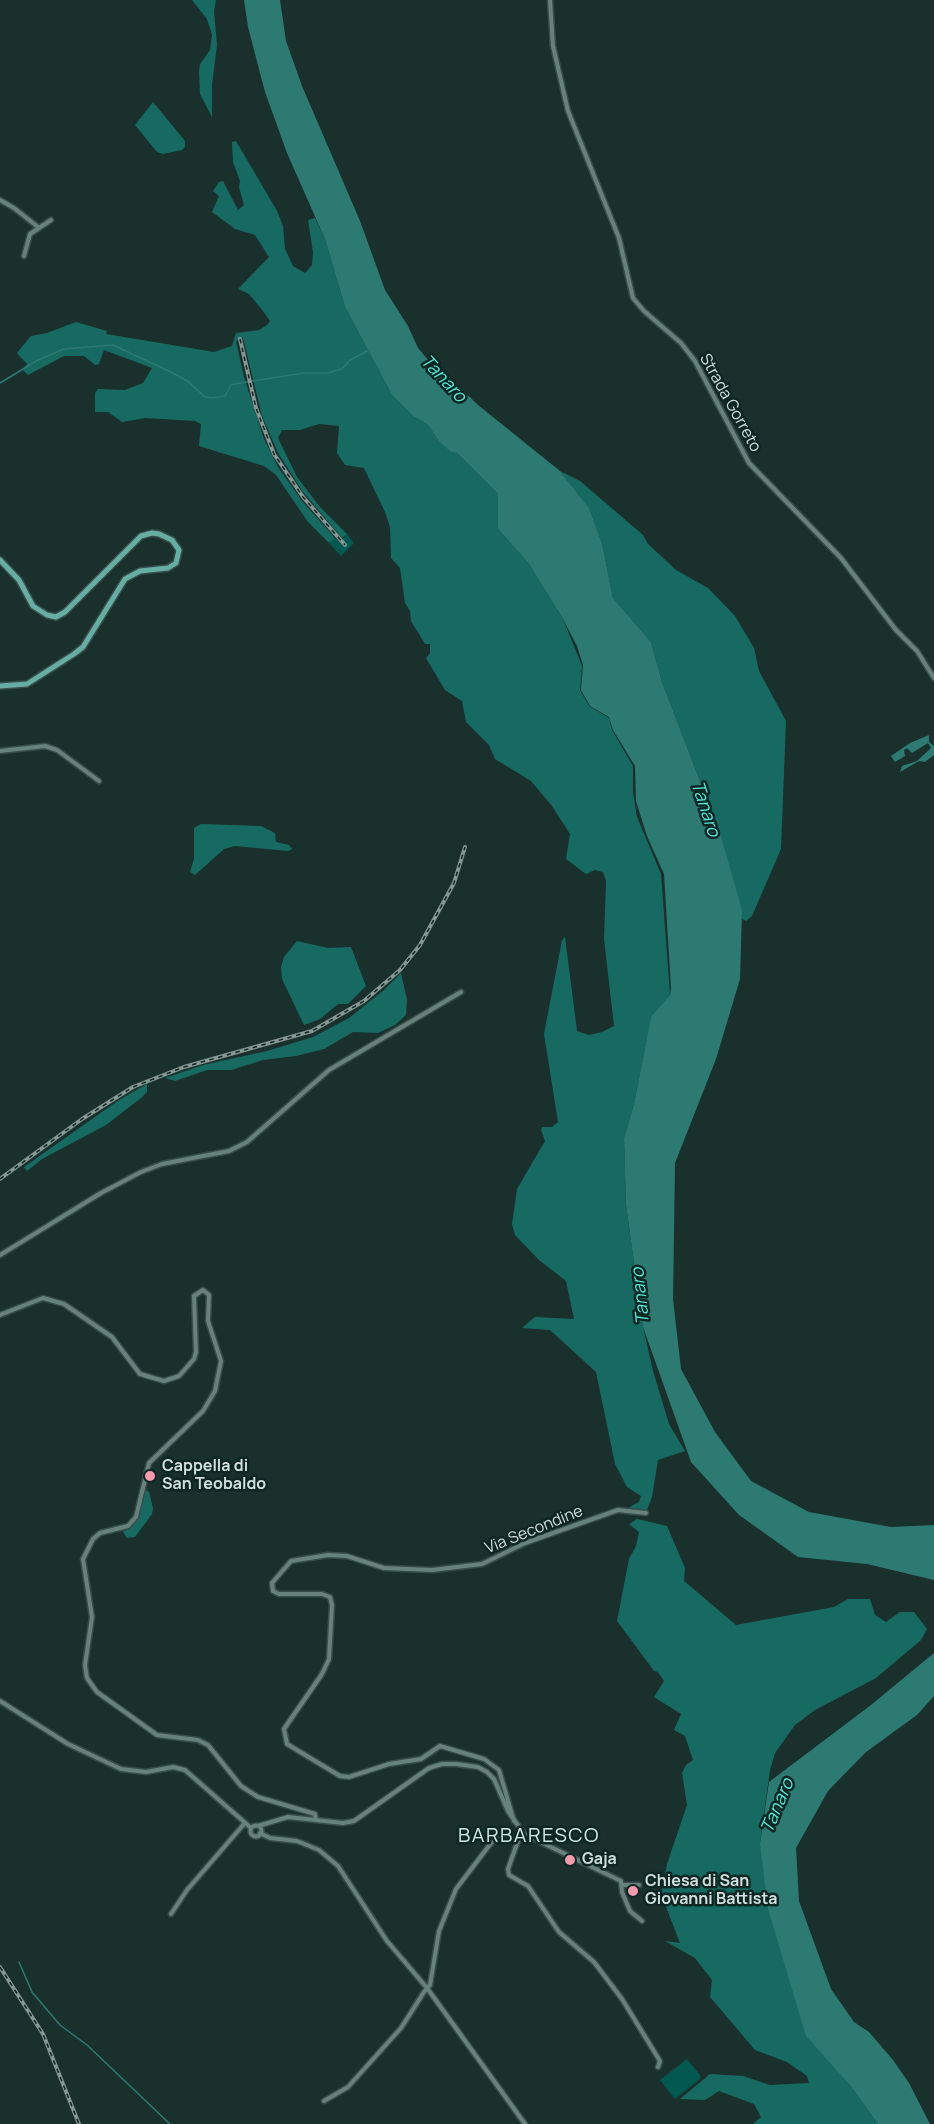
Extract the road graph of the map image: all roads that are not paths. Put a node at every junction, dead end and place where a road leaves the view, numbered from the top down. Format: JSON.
{"nodes":[{"id":1,"x":550,"y":0,"type":"edge"},
{"id":2,"x":0,"y":200,"type":"edge"},
{"id":3,"x":51,"y":220,"type":"dead end"},
{"id":4,"x":38,"y":227,"type":"junction"},
{"id":5,"x":24,"y":256,"type":"dead end"},
{"id":6,"x":0,"y":560,"type":"edge"},
{"id":7,"x":934,"y":678,"type":"edge"},
{"id":8,"x":0,"y":686,"type":"edge"},
{"id":9,"x":0,"y":751,"type":"edge"},
{"id":10,"x":99,"y":781,"type":"dead end"},
{"id":11,"x":461,"y":992,"type":"dead end"},
{"id":12,"x":0,"y":1255,"type":"edge"},
{"id":13,"x":0,"y":1315,"type":"edge"},
{"id":14,"x":646,"y":1513,"type":"dead end"},
{"id":15,"x":0,"y":1701,"type":"edge"},
{"id":16,"x":316,"y":1821,"type":"junction"},
{"id":17,"x":514,"y":1821,"type":"junction"},
{"id":18,"x":244,"y":1824,"type":"junction"},
{"id":19,"x":251,"y":1828,"type":"junction"},
{"id":20,"x":260,"y":1829,"type":"junction"},
{"id":21,"x":524,"y":1834,"type":"junction"},
{"id":22,"x":519,"y":1838,"type":"junction"},
{"id":23,"x":622,"y":1884,"type":"junction"},
{"id":24,"x":639,"y":1885,"type":"dead end"},
{"id":25,"x":171,"y":1914,"type":"dead end"},
{"id":26,"x":642,"y":1921,"type":"dead end"},
{"id":27,"x":427,"y":1988,"type":"junction"},
{"id":28,"x":658,"y":2067,"type":"dead end"},
{"id":29,"x":324,"y":2101,"type":"dead end"},
{"id":30,"x":525,"y":2124,"type":"edge"}],
"edges":[{"from":1,"to":7,"type":"street","name":"Strada Gorreto"},
{"from":2,"to":4,"type":"street"},
{"from":3,"to":4,"type":"street"},
{"from":4,"to":5,"type":"street"},
{"from":6,"to":8,"type":"main road"},
{"from":9,"to":10,"type":"street"},
{"from":11,"to":12,"type":"street"},
{"from":13,"to":16,"type":"street"},
{"from":14,"to":17,"type":"street","name":"Via Secondine"},
{"from":15,"to":18,"type":"street"},
{"from":16,"to":17,"type":"street"},
{"from":16,"to":20,"type":"street"},
{"from":17,"to":21,"type":"street"},
{"from":18,"to":19,"type":"street"},
{"from":18,"to":25,"type":"street"},
{"from":19,"to":20,"type":"street"},
{"from":19,"to":20,"type":"street"},
{"from":20,"to":27,"type":"street"},
{"from":21,"to":22,"type":"street"},
{"from":21,"to":23,"type":"street"},
{"from":22,"to":27,"type":"street"},
{"from":22,"to":28,"type":"street"},
{"from":23,"to":24,"type":"street"},
{"from":23,"to":26,"type":"street"},
{"from":27,"to":29,"type":"street"},
{"from":27,"to":30,"type":"street"}]}
